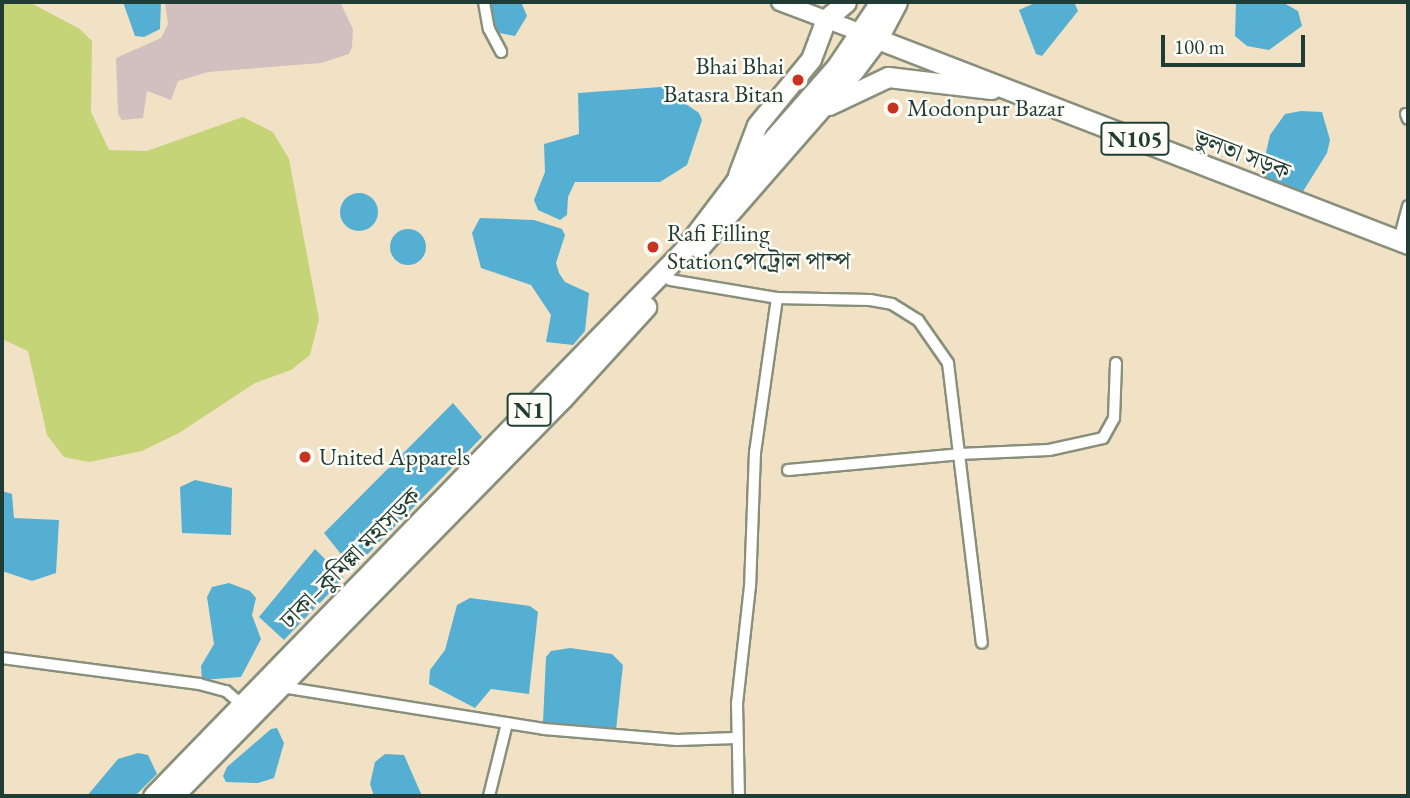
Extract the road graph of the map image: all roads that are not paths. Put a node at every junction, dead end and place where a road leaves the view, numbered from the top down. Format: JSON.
{"nodes":[{"id":1,"x":484,"y":2,"type":"edge"},
{"id":2,"x":780,"y":2,"type":"edge"},
{"id":3,"x":846,"y":2,"type":"edge"},
{"id":4,"x":880,"y":2,"type":"edge"},
{"id":5,"x":897,"y":2,"type":"edge"},
{"id":6,"x":826,"y":19,"type":"junction"},
{"id":7,"x":870,"y":36,"type":"junction"},
{"id":8,"x":501,"y":52,"type":"dead end"},
{"id":9,"x":1006,"y":90,"type":"junction"},
{"id":10,"x":814,"y":113,"type":"junction"},
{"id":11,"x":736,"y":181,"type":"junction"},
{"id":12,"x":1408,"y":206,"type":"edge"},
{"id":13,"x":1404,"y":242,"type":"edge"},
{"id":14,"x":670,"y":280,"type":"junction"},
{"id":15,"x":777,"y":298,"type":"junction"},
{"id":16,"x":1116,"y":363,"type":"dead end"},
{"id":17,"x":959,"y":454,"type":"junction"},
{"id":18,"x":788,"y":470,"type":"dead end"},
{"id":19,"x":982,"y":643,"type":"dead end"},
{"id":20,"x":2,"y":658,"type":"edge"},
{"id":21,"x":281,"y":687,"type":"junction"},
{"id":22,"x":240,"y":703,"type":"junction"},
{"id":23,"x":507,"y":723,"type":"junction"},
{"id":24,"x":736,"y":738,"type":"junction"},
{"id":25,"x":152,"y":796,"type":"edge"},
{"id":26,"x":173,"y":796,"type":"edge"},
{"id":27,"x":489,"y":796,"type":"edge"},
{"id":28,"x":739,"y":796,"type":"edge"}],
"edges":[{"from":1,"to":8,"type":"street"},
{"from":2,"to":6,"type":"main road"},
{"from":3,"to":6,"type":"highway"},
{"from":4,"to":7,"type":"highway","name":"ঢাকা–কুমিল্লা মহাসড়ক","number":"N1"},
{"from":5,"to":7,"type":"highway","name":"ঢাকা–কুমিল্লা মহাসড়ক","number":"N1"},
{"from":6,"to":7,"type":"main road"},
{"from":6,"to":11,"type":"highway"},
{"from":7,"to":9,"type":"highway","name":"ভুলতা সড়ক","number":"N105"},
{"from":7,"to":10,"type":"highway","name":"ঢাকা–কুমিল্লা মহাসড়ক","number":"N1"},
{"from":7,"to":11,"type":"highway","name":"ঢাকা–কুমিল্লা মহাসড়ক","number":"N1"},
{"from":9,"to":10,"type":"highway"},
{"from":9,"to":13,"type":"highway","name":"ভুলতা সড়ক","number":"N105"},
{"from":10,"to":14,"type":"highway","name":"ঢাকা–কুমিল্লা মহাসড়ক","number":"N1"},
{"from":11,"to":22,"type":"highway","name":"ঢাকা–কুমিল্লা মহাসড়ক","number":"N1"},
{"from":12,"to":13,"type":"street"},
{"from":14,"to":15,"type":"street"},
{"from":14,"to":21,"type":"highway","name":"ঢাকা–কুমিল্লা মহাসড়ক","number":"N1"},
{"from":15,"to":17,"type":"street"},
{"from":15,"to":24,"type":"street"},
{"from":16,"to":17,"type":"street"},
{"from":17,"to":18,"type":"street"},
{"from":17,"to":19,"type":"street"},
{"from":20,"to":22,"type":"street"},
{"from":21,"to":23,"type":"street"},
{"from":21,"to":26,"type":"highway","name":"ঢাকা–কুমিল্লা মহাসড়ক","number":"N1"},
{"from":22,"to":25,"type":"highway","name":"ঢাকা–কুমিল্লা মহাসড়ক","number":"N1"},
{"from":23,"to":24,"type":"street"},
{"from":23,"to":27,"type":"street"},
{"from":24,"to":28,"type":"street"}]}
